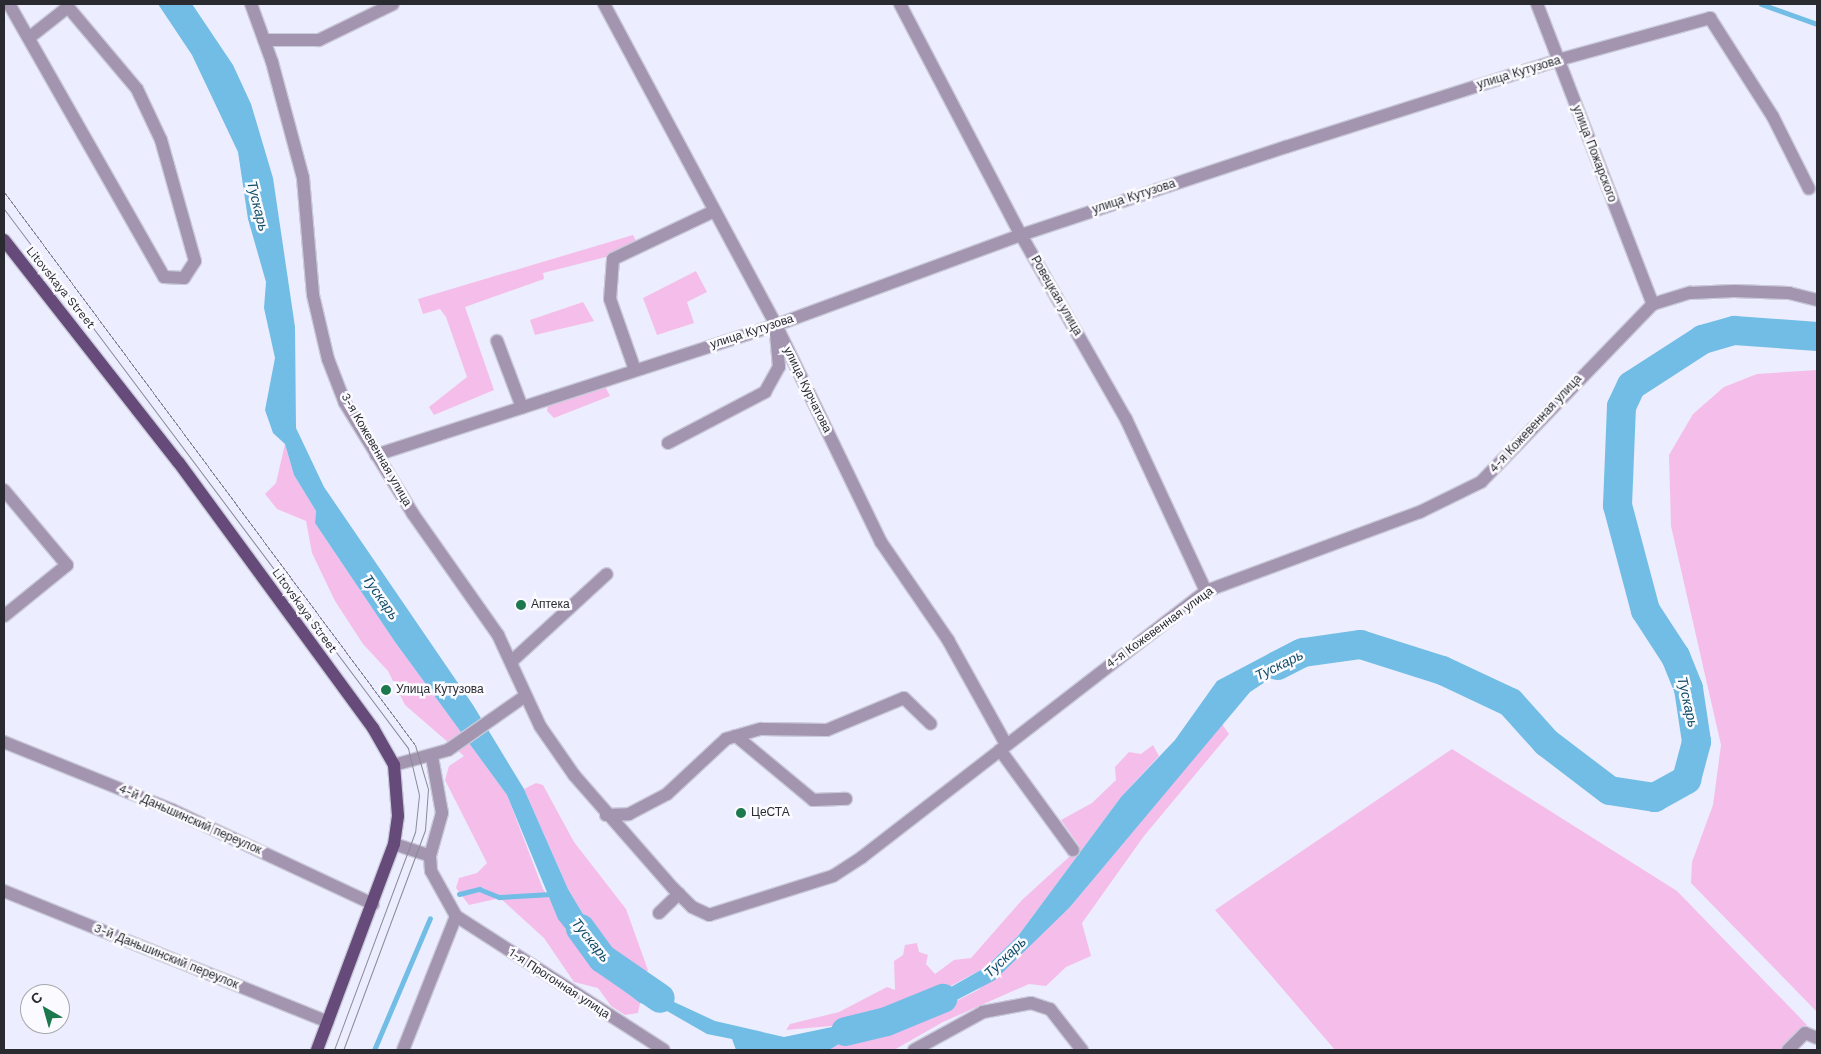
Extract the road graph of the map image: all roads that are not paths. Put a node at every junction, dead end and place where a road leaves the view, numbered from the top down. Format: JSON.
{"nodes":[{"id":1,"x":9,"y":4,"type":"edge"},
{"id":2,"x":251,"y":4,"type":"edge"},
{"id":3,"x":393,"y":4,"type":"edge"},
{"id":4,"x":604,"y":4,"type":"edge"},
{"id":5,"x":900,"y":4,"type":"edge"},
{"id":6,"x":1537,"y":4,"type":"edge"},
{"id":7,"x":30,"y":37,"type":"junction"},
{"id":8,"x":264,"y":40,"type":"junction"},
{"id":9,"x":1558,"y":60,"type":"junction"},
{"id":10,"x":1809,"y":190,"type":"dead end"},
{"id":11,"x":714,"y":211,"type":"junction"},
{"id":12,"x":1021,"y":235,"type":"junction"},
{"id":13,"x":4,"y":240,"type":"edge"},
{"id":14,"x":1817,"y":300,"type":"edge"},
{"id":15,"x":1653,"y":304,"type":"junction"},
{"id":16,"x":776,"y":325,"type":"junction"},
{"id":17,"x":497,"y":341,"type":"dead end"},
{"id":18,"x":635,"y":370,"type":"junction"},
{"id":19,"x":522,"y":407,"type":"junction"},
{"id":20,"x":668,"y":443,"type":"dead end"},
{"id":21,"x":376,"y":455,"type":"junction"},
{"id":22,"x":4,"y":490,"type":"edge"},
{"id":23,"x":607,"y":574,"type":"dead end"},
{"id":24,"x":1206,"y":591,"type":"junction"},
{"id":25,"x":4,"y":616,"type":"edge"},
{"id":26,"x":513,"y":660,"type":"junction"},
{"id":27,"x":525,"y":696,"type":"junction"},
{"id":28,"x":931,"y":724,"type":"dead end"},
{"id":29,"x":736,"y":736,"type":"junction"},
{"id":30,"x":4,"y":742,"type":"edge"},
{"id":31,"x":1003,"y":747,"type":"junction"},
{"id":32,"x":432,"y":757,"type":"junction"},
{"id":33,"x":394,"y":765,"type":"junction"},
{"id":34,"x":846,"y":799,"type":"dead end"},
{"id":35,"x":608,"y":817,"type":"junction"},
{"id":36,"x":394,"y":844,"type":"junction"},
{"id":37,"x":1073,"y":850,"type":"dead end"},
{"id":38,"x":430,"y":856,"type":"junction"},
{"id":39,"x":4,"y":891,"type":"edge"},
{"id":40,"x":679,"y":894,"type":"junction"},
{"id":41,"x":372,"y":904,"type":"junction"},
{"id":42,"x":659,"y":913,"type":"dead end"},
{"id":43,"x":456,"y":916,"type":"junction"},
{"id":44,"x":328,"y":1022,"type":"junction"},
{"id":45,"x":1811,"y":1036,"type":"edge"},
{"id":46,"x":317,"y":1050,"type":"edge"},
{"id":47,"x":403,"y":1050,"type":"edge"},
{"id":48,"x":663,"y":1050,"type":"edge"},
{"id":49,"x":914,"y":1050,"type":"edge"},
{"id":50,"x":1082,"y":1050,"type":"edge"},
{"id":51,"x":1788,"y":1050,"type":"edge"}],
"edges":[{"from":1,"to":7,"type":"street"},
{"from":2,"to":8,"type":"street","name":"3-я Кожевенная улица"},
{"from":3,"to":8,"type":"street"},
{"from":4,"to":11,"type":"street","name":"улица Курчатова"},
{"from":5,"to":12,"type":"street","name":"Ровецкая улица"},
{"from":6,"to":9,"type":"street","name":"улица Пожарского"},
{"from":7,"to":7,"type":"street"},
{"from":8,"to":21,"type":"street","name":"3-я Кожевенная улица"},
{"from":9,"to":10,"type":"street","name":"улица Кутузова"},
{"from":9,"to":12,"type":"street","name":"улица Кутузова"},
{"from":9,"to":15,"type":"street","name":"улица Пожарского"},
{"from":11,"to":16,"type":"street","name":"улица Курчатова"},
{"from":11,"to":18,"type":"street"},
{"from":12,"to":16,"type":"street","name":"улица Кутузова"},
{"from":12,"to":24,"type":"street","name":"Ровецкая улица"},
{"from":13,"to":33,"type":"main road","name":"Litovskaya Street"},
{"from":14,"to":15,"type":"street","name":"4-я Кожевенная улица"},
{"from":15,"to":24,"type":"street","name":"4-я Кожевенная улица"},
{"from":16,"to":18,"type":"street","name":"улица Кутузова"},
{"from":16,"to":20,"type":"street"},
{"from":16,"to":31,"type":"street","name":"улица Курчатова"},
{"from":17,"to":19,"type":"street"},
{"from":18,"to":19,"type":"street","name":"улица Кутузова"},
{"from":19,"to":21,"type":"street","name":"улица Кутузова"},
{"from":21,"to":26,"type":"street","name":"3-я Кожевенная улица"},
{"from":22,"to":25,"type":"street"},
{"from":23,"to":26,"type":"street"},
{"from":24,"to":31,"type":"street","name":"4-я Кожевенная улица"},
{"from":26,"to":27,"type":"street","name":"3-я Кожевенная улица"},
{"from":27,"to":32,"type":"street"},
{"from":27,"to":35,"type":"street","name":"3-я Кожевенная улица"},
{"from":28,"to":29,"type":"street"},
{"from":29,"to":34,"type":"street"},
{"from":29,"to":35,"type":"street"},
{"from":30,"to":41,"type":"street","name":"4-й Даньшинский переулок"},
{"from":31,"to":37,"type":"street","name":"улица Курчатова"},
{"from":31,"to":40,"type":"street","name":"4-я Кожевенная улица"},
{"from":32,"to":33,"type":"street"},
{"from":32,"to":38,"type":"street"},
{"from":33,"to":36,"type":"main road","name":"Litovskaya Street"},
{"from":35,"to":40,"type":"street","name":"4-я Кожевенная улица"},
{"from":36,"to":38,"type":"street"},
{"from":36,"to":41,"type":"main road","name":"Litovskaya Street"},
{"from":38,"to":43,"type":"street"},
{"from":39,"to":44,"type":"street","name":"3-й Даньшинский переулок"},
{"from":40,"to":42,"type":"street"},
{"from":41,"to":44,"type":"main road","name":"Litovskaya Street"},
{"from":43,"to":47,"type":"street"},
{"from":43,"to":48,"type":"street","name":"1-я Прогонная улица"},
{"from":44,"to":46,"type":"main road","name":"Litovskaya Street"},
{"from":45,"to":51,"type":"street"},
{"from":49,"to":50,"type":"street"}]}
